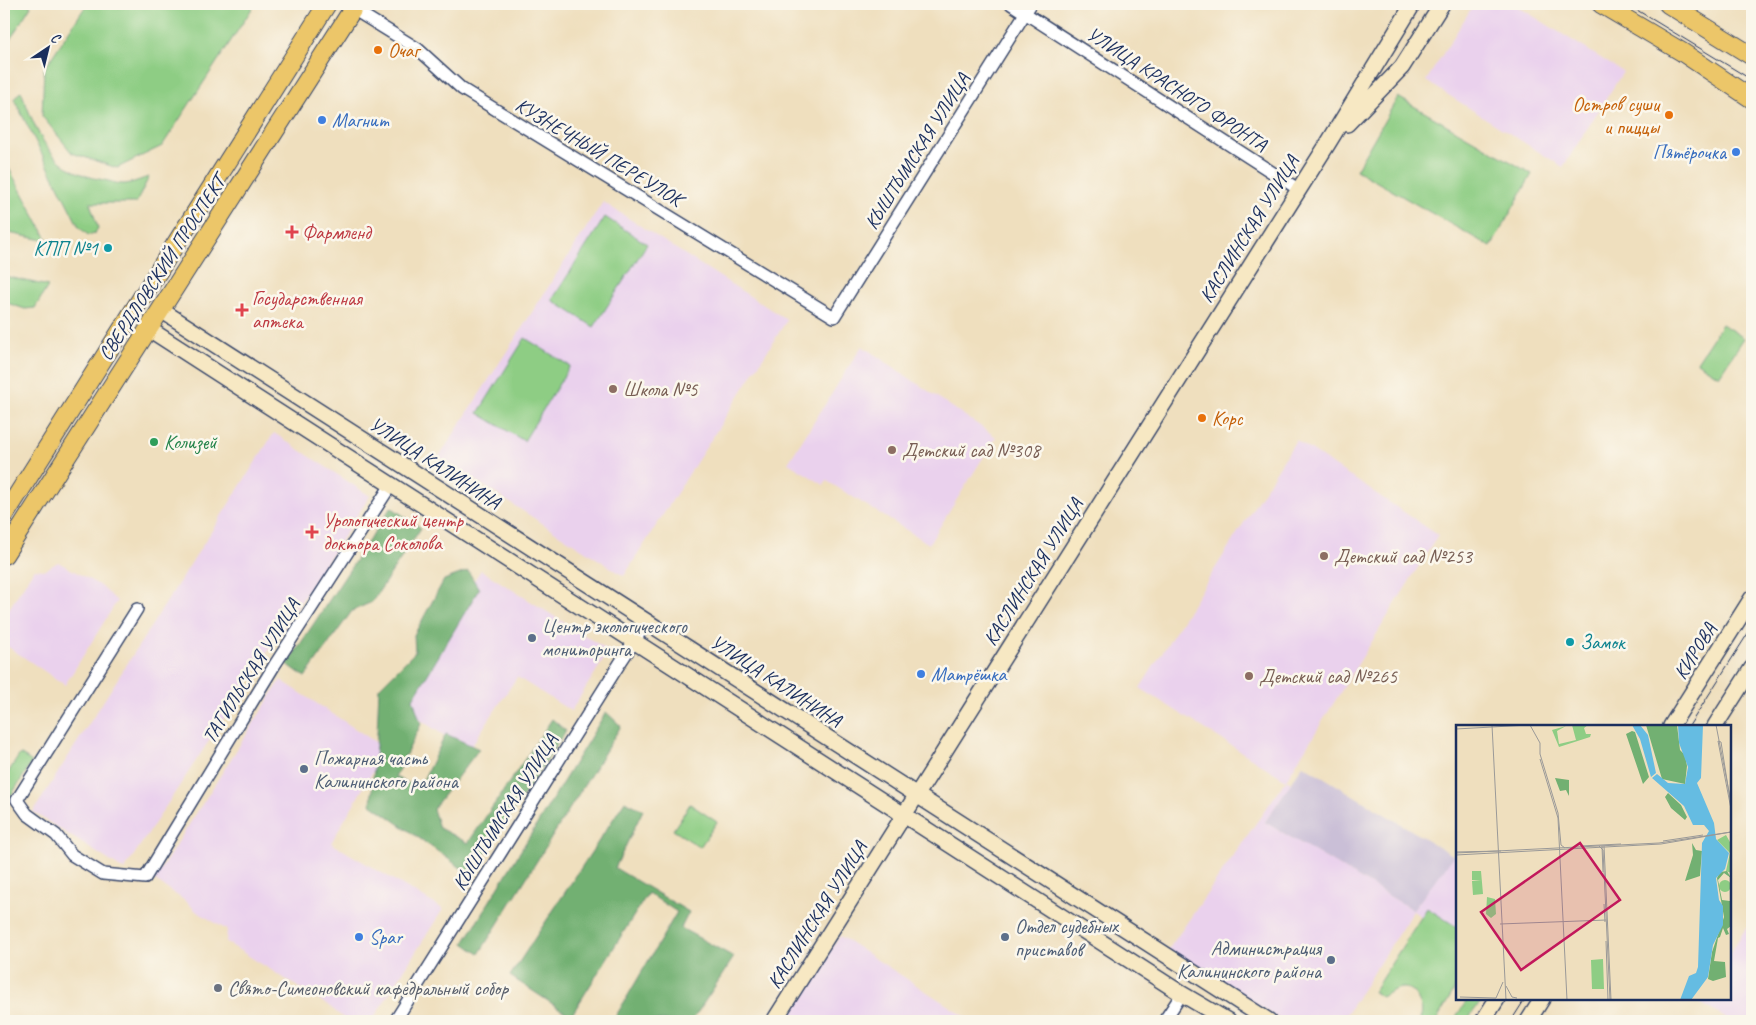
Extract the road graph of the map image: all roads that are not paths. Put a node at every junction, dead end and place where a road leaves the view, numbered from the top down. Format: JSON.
{"nodes":[{"id":1,"x":327,"y":4,"type":"edge"},
{"id":2,"x":1010,"y":4,"type":"edge"},
{"id":3,"x":1413,"y":4,"type":"edge"},
{"id":4,"x":1442,"y":4,"type":"edge"},
{"id":5,"x":1601,"y":4,"type":"edge"},
{"id":6,"x":1668,"y":4,"type":"edge"},
{"id":7,"x":355,"y":6,"type":"edge"},
{"id":8,"x":1028,"y":8,"type":"edge"},
{"id":9,"x":1752,"y":56,"type":"edge"},
{"id":10,"x":1752,"y":99,"type":"edge"},
{"id":11,"x":1327,"y":145,"type":"junction"},
{"id":12,"x":1298,"y":189,"type":"junction"},
{"id":13,"x":134,"y":310,"type":"junction"},
{"id":14,"x":161,"y":310,"type":"junction"},
{"id":15,"x":834,"y":317,"type":"joint"},
{"id":16,"x":149,"y":329,"type":"junction"},
{"id":17,"x":391,"y":485,"type":"junction"},
{"id":18,"x":4,"y":516,"type":"edge"},
{"id":19,"x":4,"y":556,"type":"edge"},
{"id":20,"x":1752,"y":598,"type":"edge"},
{"id":21,"x":137,"y":610,"type":"dead end"},
{"id":22,"x":647,"y":622,"type":"junction"},
{"id":23,"x":634,"y":641,"type":"junction"},
{"id":24,"x":1752,"y":668,"type":"edge"},
{"id":25,"x":1672,"y":725,"type":"edge"},
{"id":26,"x":1716,"y":725,"type":"edge"},
{"id":27,"x":916,"y":795,"type":"junction"},
{"id":28,"x":904,"y":815,"type":"junction"},
{"id":29,"x":1182,"y":994,"type":"junction"},
{"id":30,"x":1496,"y":1000,"type":"edge"},
{"id":31,"x":1541,"y":1000,"type":"edge"},
{"id":32,"x":395,"y":1021,"type":"edge"},
{"id":33,"x":774,"y":1021,"type":"edge"},
{"id":34,"x":1164,"y":1021,"type":"edge"},
{"id":35,"x":1228,"y":1021,"type":"edge"},
{"id":36,"x":1269,"y":1021,"type":"edge"},
{"id":37,"x":1483,"y":1021,"type":"edge"},
{"id":38,"x":1528,"y":1021,"type":"edge"}],
"edges":[{"from":1,"to":13,"type":"main road","name":"СВЕРДЛОВСКИЙ ПРОСПЕКТ"},
{"from":2,"to":8,"type":"street","name":"УЛИЦА КРАСНОГО ФРОНТА"},
{"from":3,"to":11,"type":"main road","name":"КАСЛИНСКАЯ УЛИЦА"},
{"from":4,"to":11,"type":"main road","name":"КАСЛИНСКАЯ УЛИЦА"},
{"from":5,"to":10,"type":"main road"},
{"from":6,"to":9,"type":"main road"},
{"from":7,"to":14,"type":"main road","name":"СВЕРДЛОВСКИЙ ПРОСПЕКТ"},
{"from":7,"to":15,"type":"street","name":"КУЗНЕЧНЫЙ ПЕРЕУЛОК"},
{"from":8,"to":12,"type":"street","name":"УЛИЦА КРАСНОГО ФРОНТА"},
{"from":8,"to":15,"type":"street","name":"КЫШТЫМСКАЯ УЛИЦА"},
{"from":11,"to":12,"type":"main road","name":"КАСЛИНСКАЯ УЛИЦА"},
{"from":12,"to":27,"type":"main road","name":"КАСЛИНСКАЯ УЛИЦА"},
{"from":13,"to":14,"type":"main road"},
{"from":13,"to":16,"type":"main road"},
{"from":13,"to":18,"type":"main road","name":"СВЕРДЛОВСКИЙ ПРОСПЕКТ"},
{"from":14,"to":16,"type":"main road","name":"СВЕРДЛОВСКИЙ ПРОСПЕКТ"},
{"from":14,"to":22,"type":"main road","name":"УЛИЦА КАЛИНИНА"},
{"from":16,"to":17,"type":"main road","name":"УЛИЦА КАЛИНИНА"},
{"from":16,"to":19,"type":"main road","name":"СВЕРДЛОВСКИЙ ПРОСПЕКТ"},
{"from":17,"to":21,"type":"street","name":"ТАГИЛЬСКАЯ УЛИЦА"},
{"from":17,"to":23,"type":"main road","name":"УЛИЦА КАЛИНИНА"},
{"from":20,"to":25,"type":"main road","name":"КИРОВА"},
{"from":22,"to":23,"type":"street","name":"КЫШТЫМСКАЯ УЛИЦА"},
{"from":22,"to":27,"type":"main road","name":"УЛИЦА КАЛИНИНА"},
{"from":23,"to":28,"type":"main road","name":"УЛИЦА КАЛИНИНА"},
{"from":23,"to":32,"type":"street","name":"КЫШТЫМСКАЯ УЛИЦА"},
{"from":24,"to":26,"type":"main road"},
{"from":27,"to":28,"type":"main road","name":"КАСЛИНСКАЯ УЛИЦА"},
{"from":27,"to":36,"type":"main road","name":"УЛИЦА КАЛИНИНА"},
{"from":28,"to":29,"type":"main road","name":"УЛИЦА КАЛИНИНА"},
{"from":28,"to":33,"type":"main road","name":"КАСЛИНСКАЯ УЛИЦА"},
{"from":29,"to":34,"type":"street"},
{"from":29,"to":35,"type":"main road","name":"УЛИЦА КАЛИНИНА"},
{"from":30,"to":37,"type":"main road"},
{"from":31,"to":38,"type":"main road"}]}
